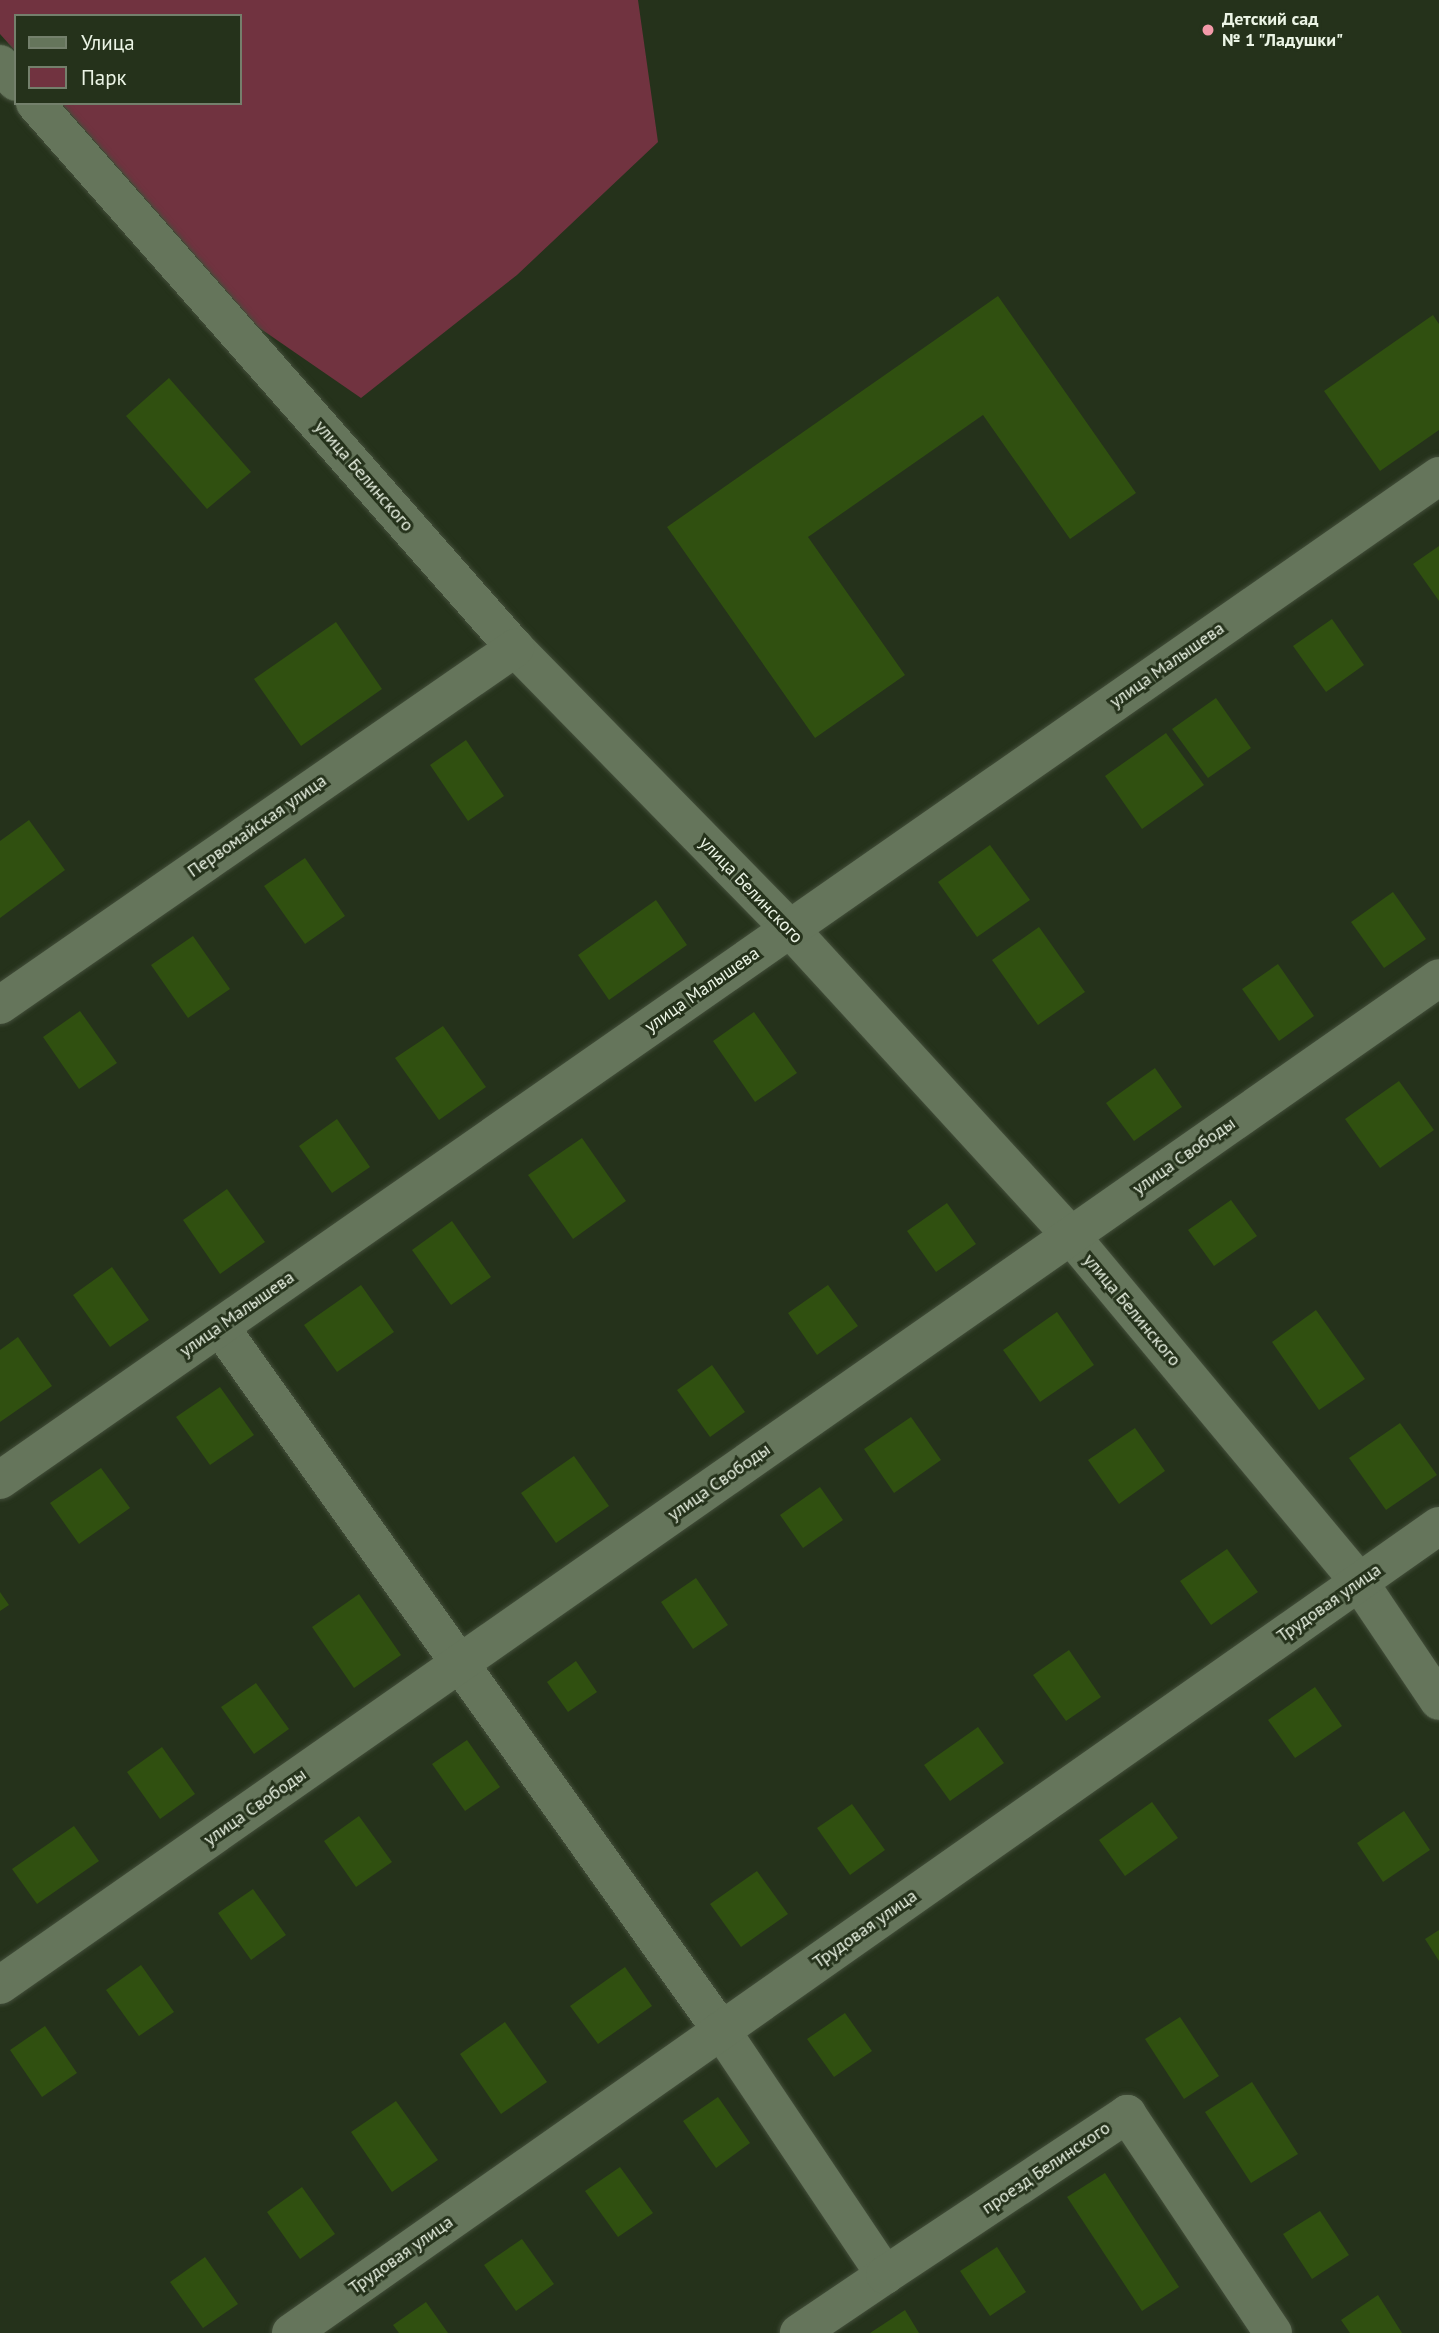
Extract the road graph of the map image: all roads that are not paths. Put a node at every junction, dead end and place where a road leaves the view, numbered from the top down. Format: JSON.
{"nodes":[{"id":1,"x":0,"y":64,"type":"edge"},
{"id":2,"x":14,"y":80,"type":"edge"},
{"id":3,"x":36,"y":105,"type":"edge"},
{"id":4,"x":1439,"y":476,"type":"edge"},
{"id":5,"x":515,"y":648,"type":"junction"},
{"id":6,"x":790,"y":929,"type":"junction"},
{"id":7,"x":1439,"y":978,"type":"edge"},
{"id":8,"x":0,"y":1005,"type":"edge"},
{"id":9,"x":1071,"y":1236,"type":"junction"},
{"id":10,"x":220,"y":1327,"type":"junction"},
{"id":11,"x":0,"y":1480,"type":"edge"},
{"id":12,"x":1439,"y":1525,"type":"edge"},
{"id":13,"x":1359,"y":1582,"type":"junction"},
{"id":14,"x":458,"y":1664,"type":"junction"},
{"id":15,"x":1439,"y":1700,"type":"edge"},
{"id":16,"x":0,"y":1985,"type":"edge"},
{"id":17,"x":720,"y":2029,"type":"junction"},
{"id":18,"x":885,"y":2275,"type":"junction"},
{"id":19,"x":291,"y":2333,"type":"edge"},
{"id":20,"x":799,"y":2333,"type":"edge"},
{"id":21,"x":1273,"y":2333,"type":"edge"}],
"edges":[{"from":1,"to":2,"type":"street"},
{"from":3,"to":5,"type":"street","name":"улица Белинского"},
{"from":4,"to":6,"type":"street","name":"улица Малышева"},
{"from":5,"to":6,"type":"street","name":"улица Белинского"},
{"from":5,"to":8,"type":"street","name":"Первомайская улица"},
{"from":6,"to":9,"type":"street","name":"улица Белинского"},
{"from":6,"to":10,"type":"street","name":"улица Малышева"},
{"from":7,"to":9,"type":"street","name":"улица Свободы"},
{"from":9,"to":13,"type":"street","name":"улица Белинского"},
{"from":9,"to":14,"type":"street","name":"улица Свободы"},
{"from":10,"to":11,"type":"street","name":"улица Малышева"},
{"from":10,"to":14,"type":"street"},
{"from":12,"to":13,"type":"street","name":"Трудовая улица"},
{"from":13,"to":15,"type":"street","name":"улица Белинского"},
{"from":13,"to":17,"type":"street","name":"Трудовая улица"},
{"from":14,"to":16,"type":"street","name":"улица Свободы"},
{"from":14,"to":17,"type":"street"},
{"from":17,"to":18,"type":"street"},
{"from":17,"to":19,"type":"street","name":"Трудовая улица"},
{"from":18,"to":20,"type":"street","name":"проезд Белинского"},
{"from":18,"to":21,"type":"street","name":"проезд Белинского"}]}
